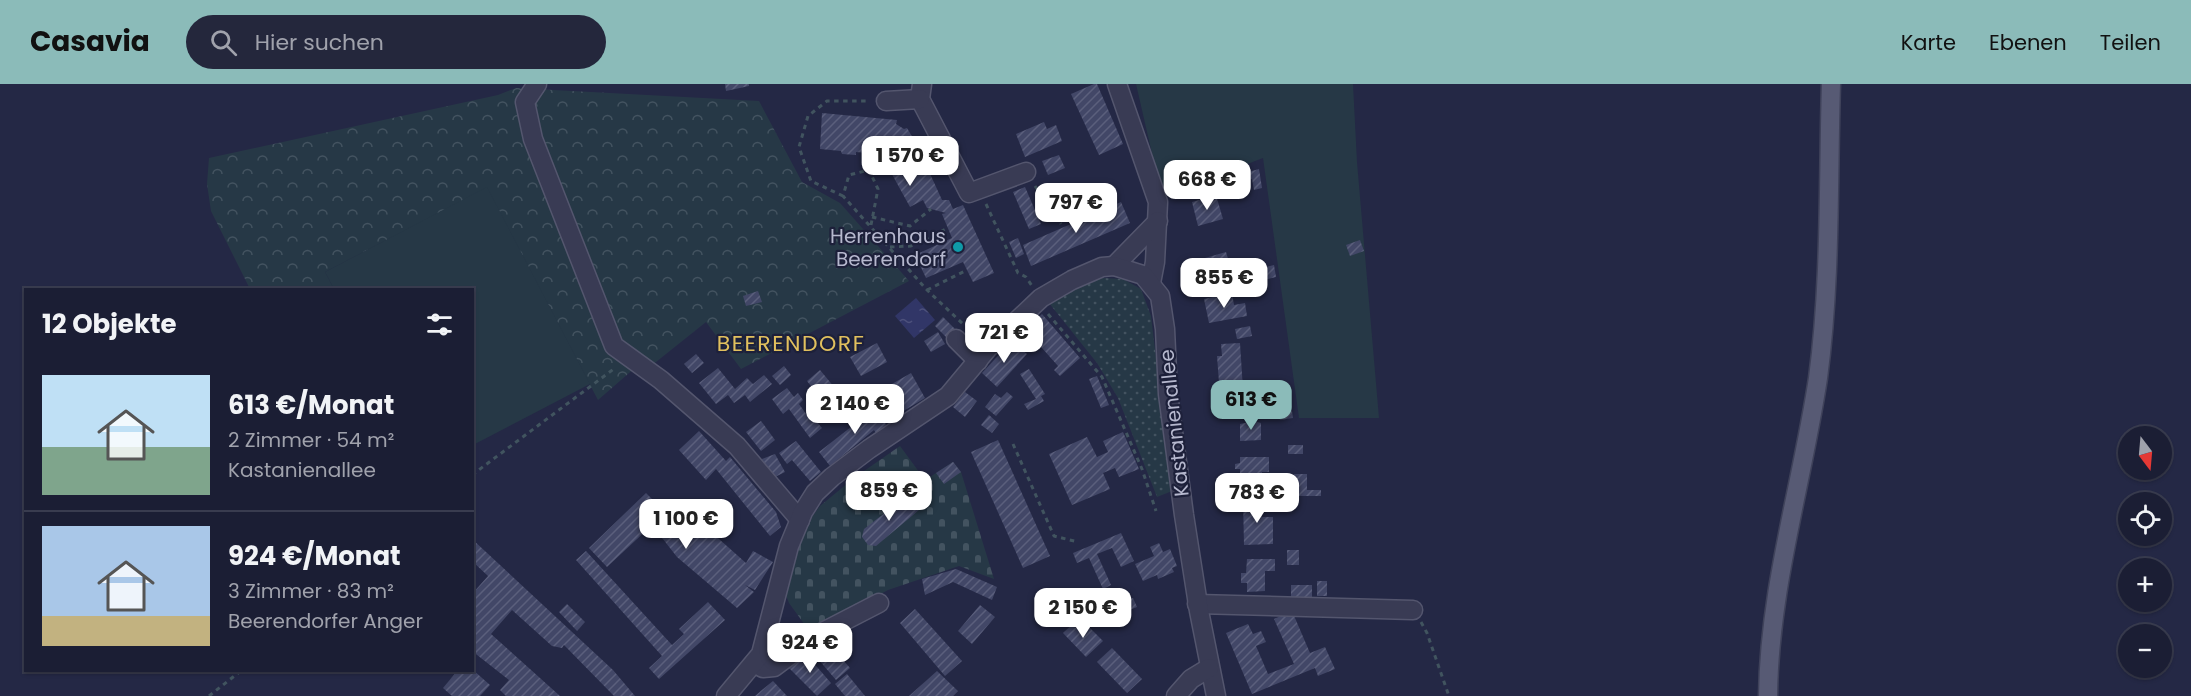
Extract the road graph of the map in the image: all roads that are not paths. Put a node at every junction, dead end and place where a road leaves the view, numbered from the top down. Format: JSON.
{"nodes":[{"id":1,"x":537,"y":84,"type":"edge"},
{"id":2,"x":1117,"y":84,"type":"edge"},
{"id":3,"x":1831,"y":84,"type":"edge"},
{"id":4,"x":921,"y":91,"type":"edge"},
{"id":5,"x":886,"y":100,"type":"road end"},
{"id":6,"x":1026,"y":172,"type":"road end"},
{"id":7,"x":1158,"y":221,"type":"junction"},
{"id":8,"x":1114,"y":266,"type":"junction"},
{"id":9,"x":1151,"y":283,"type":"junction"},
{"id":10,"x":962,"y":334,"type":"road end"},
{"id":11,"x":978,"y":361,"type":"junction"},
{"id":12,"x":800,"y":520,"type":"junction"},
{"id":13,"x":879,"y":603,"type":"dead end"},
{"id":14,"x":1197,"y":604,"type":"junction"},
{"id":15,"x":1413,"y":610,"type":"road end"},
{"id":16,"x":754,"y":663,"type":"junction"},
{"id":17,"x":1209,"y":668,"type":"junction"},
{"id":18,"x":726,"y":696,"type":"edge"},
{"id":19,"x":1176,"y":696,"type":"edge"},
{"id":20,"x":1216,"y":696,"type":"edge"},
{"id":21,"x":1768,"y":696,"type":"edge"}],
"edges":[{"from":1,"to":12,"type":"street"},
{"from":2,"to":7,"type":"street","name":"Kastanienallee"},
{"from":3,"to":21,"type":"main road"},
{"from":4,"to":5,"type":"street"},
{"from":4,"to":6,"type":"street"},
{"from":7,"to":8,"type":"street"},
{"from":7,"to":9,"type":"street","name":"Kastanienallee"},
{"from":8,"to":9,"type":"street"},
{"from":8,"to":11,"type":"street"},
{"from":9,"to":14,"type":"street","name":"Kastanienallee"},
{"from":10,"to":11,"type":"street"},
{"from":11,"to":12,"type":"street"},
{"from":12,"to":16,"type":"street"},
{"from":13,"to":16,"type":"street"},
{"from":14,"to":15,"type":"street"},
{"from":14,"to":17,"type":"street","name":"Kastanienallee"},
{"from":16,"to":18,"type":"street"},
{"from":17,"to":19,"type":"street"},
{"from":17,"to":20,"type":"street","name":"Kastanienallee"}]}
